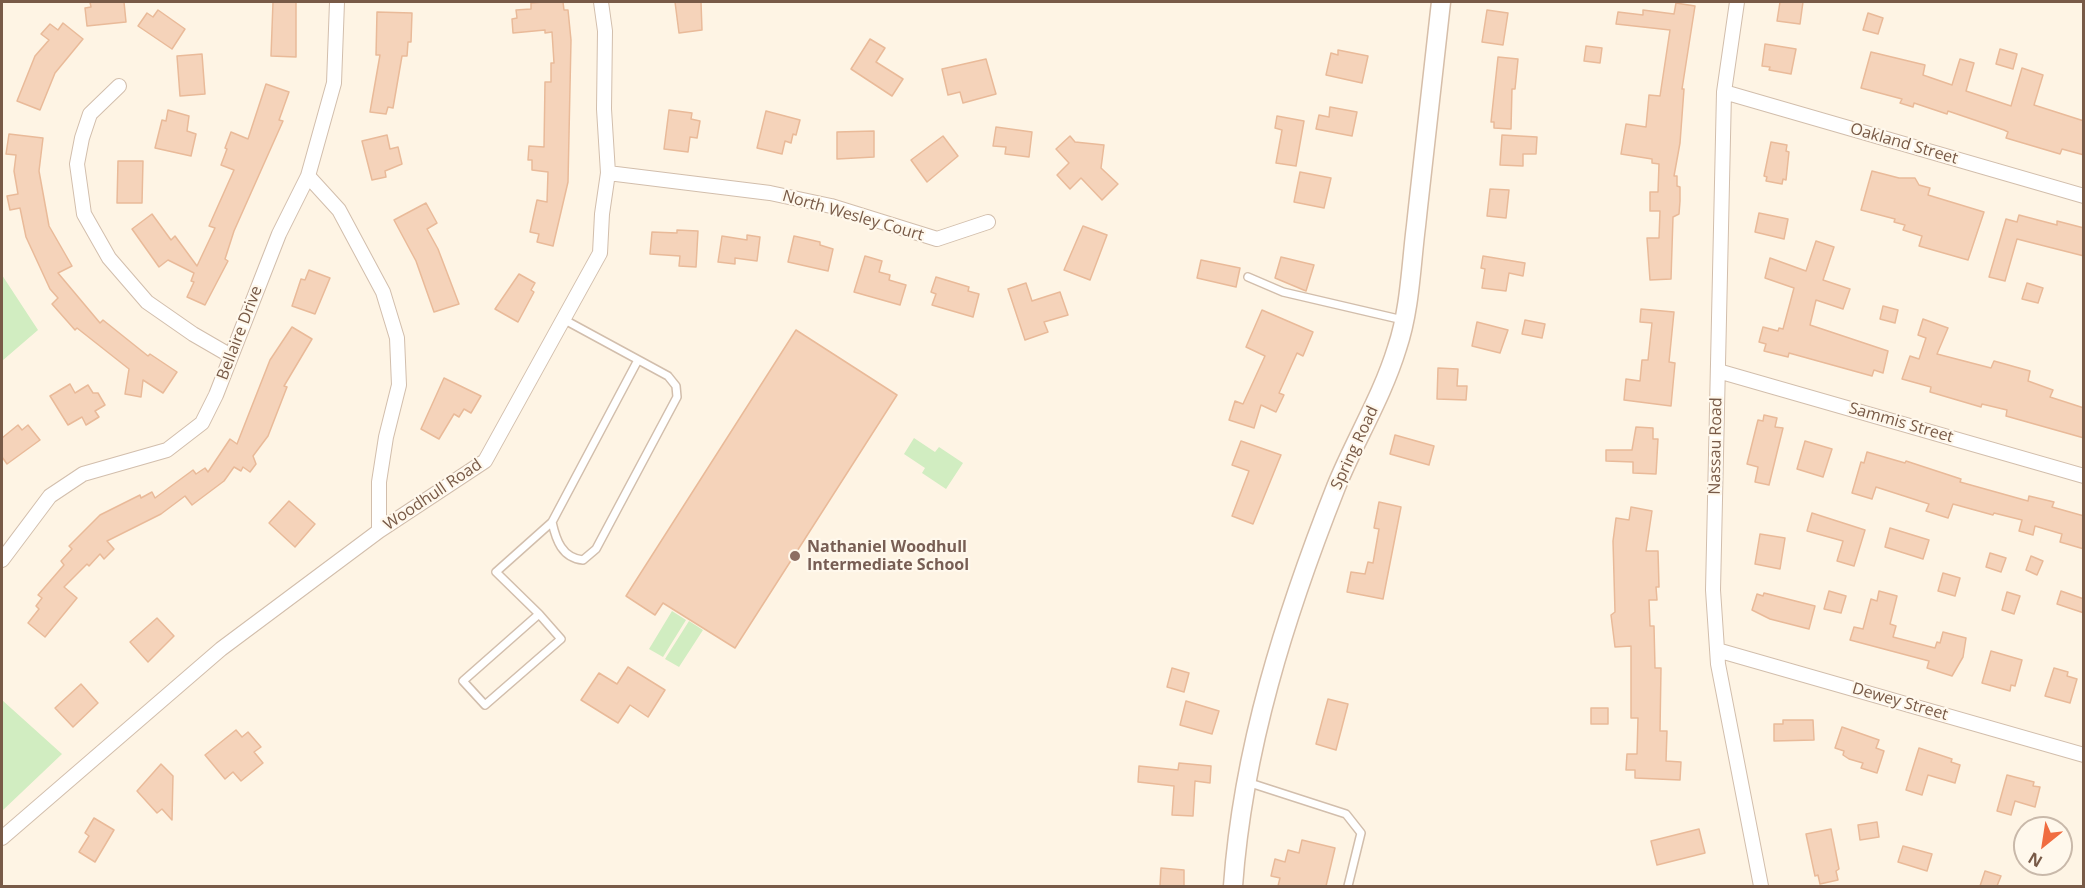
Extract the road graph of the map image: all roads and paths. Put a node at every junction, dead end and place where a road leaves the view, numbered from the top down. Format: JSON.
{"nodes":[{"id":1,"x":337,"y":2,"type":"edge"},
{"id":2,"x":601,"y":2,"type":"edge"},
{"id":3,"x":1441,"y":2,"type":"edge"},
{"id":4,"x":1737,"y":2,"type":"edge"},
{"id":5,"x":119,"y":86,"type":"dead end"},
{"id":6,"x":1724,"y":92,"type":"junction"},
{"id":7,"x":609,"y":173,"type":"junction"},
{"id":8,"x":308,"y":176,"type":"junction"},
{"id":9,"x":2084,"y":196,"type":"edge"},
{"id":10,"x":988,"y":222,"type":"dead end"},
{"id":11,"x":1248,"y":277,"type":"dead end"},
{"id":12,"x":563,"y":319,"type":"junction"},
{"id":13,"x":1403,"y":320,"type":"junction"},
{"id":14,"x":231,"y":356,"type":"junction"},
{"id":15,"x":638,"y":360,"type":"junction"},
{"id":16,"x":1718,"y":371,"type":"junction"},
{"id":17,"x":2084,"y":476,"type":"edge"},
{"id":18,"x":552,"y":522,"type":"junction"},
{"id":19,"x":379,"y":531,"type":"junction"},
{"id":20,"x":2,"y":560,"type":"edge"},
{"id":21,"x":539,"y":614,"type":"junction"},
{"id":22,"x":1717,"y":650,"type":"junction"},
{"id":23,"x":2084,"y":755,"type":"edge"},
{"id":24,"x":1247,"y":782,"type":"junction"},
{"id":25,"x":2,"y":838,"type":"edge"},
{"id":26,"x":1233,"y":886,"type":"edge"},
{"id":27,"x":1348,"y":886,"type":"edge"},
{"id":28,"x":1761,"y":886,"type":"edge"}],
"edges":[{"from":1,"to":8,"type":"street","name":"Bellaire Drive"},
{"from":2,"to":7,"type":"street","name":"Woodhull Road"},
{"from":3,"to":13,"type":"main road","name":"Spring Road"},
{"from":4,"to":6,"type":"street","name":"Nassau Road"},
{"from":5,"to":14,"type":"street"},
{"from":6,"to":9,"type":"street","name":"Oakland Street"},
{"from":6,"to":16,"type":"street","name":"Nassau Road"},
{"from":7,"to":10,"type":"street","name":"North Wesley Court"},
{"from":7,"to":12,"type":"street","name":"Woodhull Road"},
{"from":8,"to":14,"type":"street","name":"Bellaire Drive"},
{"from":8,"to":19,"type":"street"},
{"from":11,"to":13,"type":"lane"},
{"from":12,"to":15,"type":"lane"},
{"from":12,"to":19,"type":"street","name":"Woodhull Road"},
{"from":13,"to":24,"type":"main road","name":"Spring Road"},
{"from":14,"to":20,"type":"street","name":"Bellaire Drive"},
{"from":15,"to":18,"type":"lane"},
{"from":15,"to":18,"type":"lane"},
{"from":16,"to":17,"type":"street","name":"Sammis Street"},
{"from":16,"to":22,"type":"street","name":"Nassau Road"},
{"from":18,"to":21,"type":"lane"},
{"from":19,"to":25,"type":"street","name":"Woodhull Road"},
{"from":21,"to":21,"type":"lane"},
{"from":22,"to":23,"type":"street","name":"Dewey Street"},
{"from":22,"to":28,"type":"street","name":"Nassau Road"},
{"from":24,"to":26,"type":"main road","name":"Spring Road"},
{"from":24,"to":27,"type":"lane"}]}
